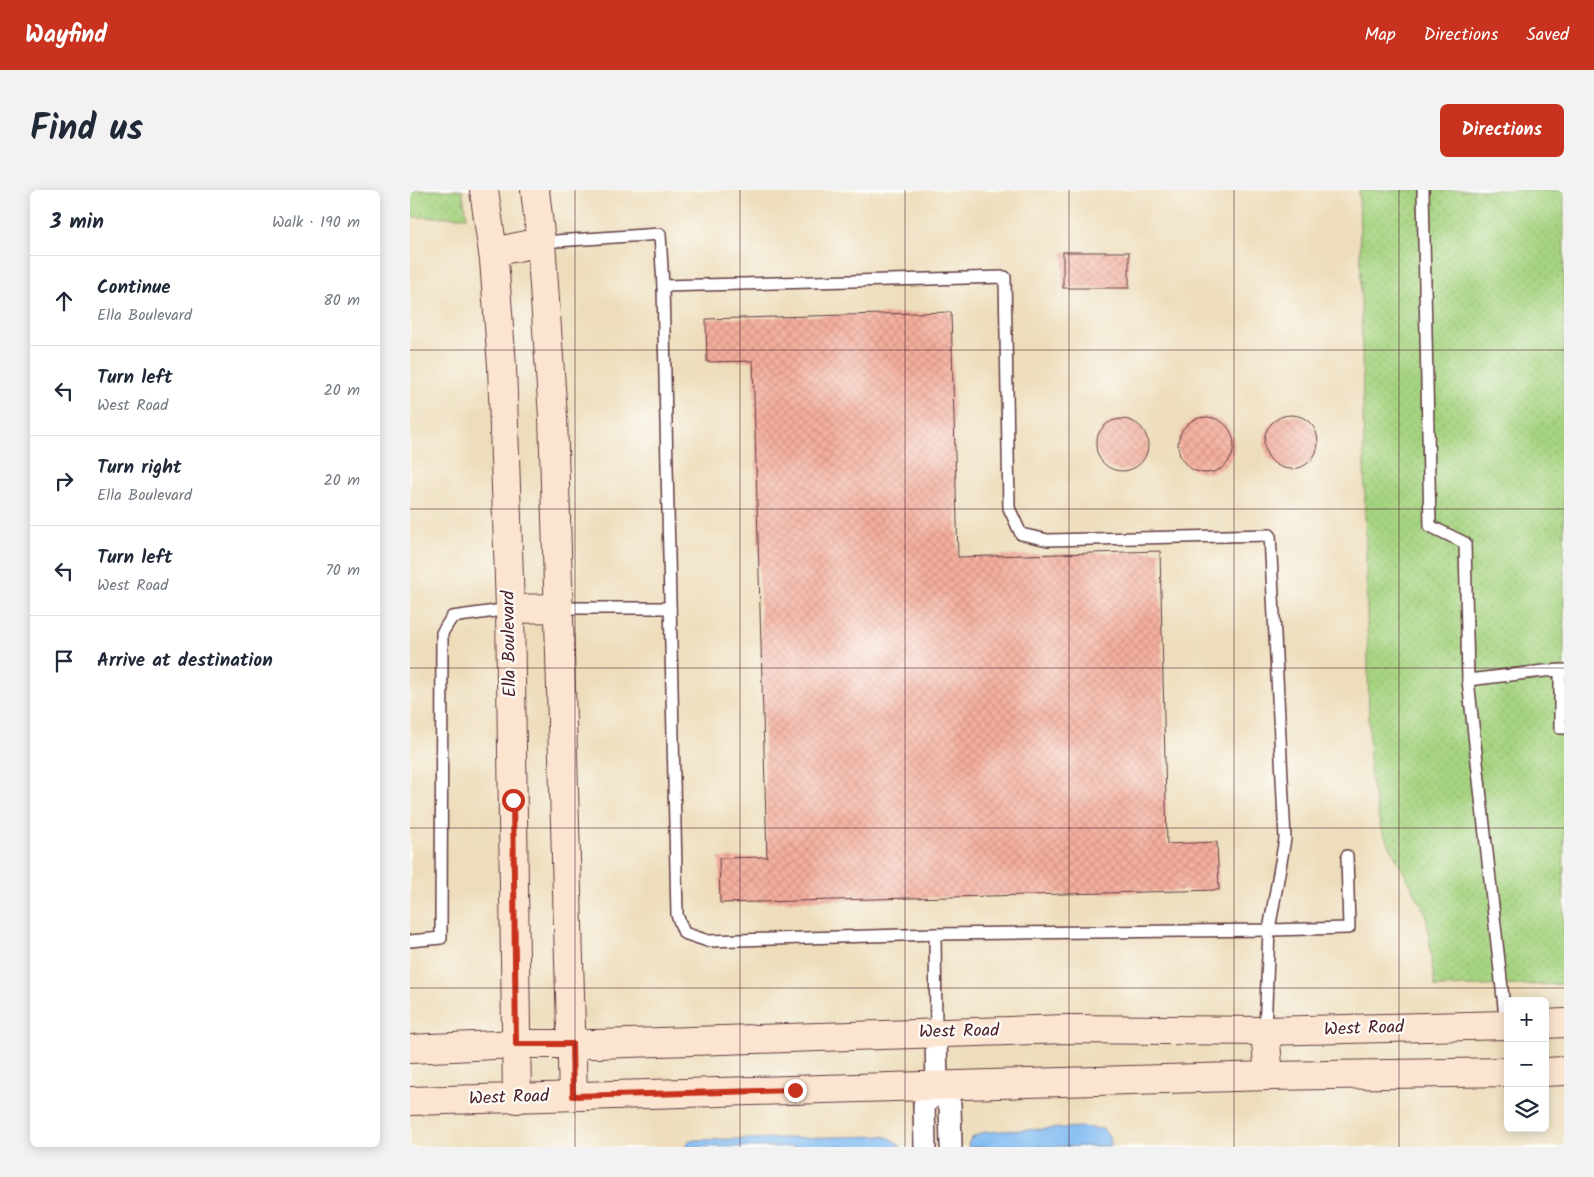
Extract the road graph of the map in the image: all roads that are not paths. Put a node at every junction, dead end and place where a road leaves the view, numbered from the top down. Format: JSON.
{"nodes":[{"id":1,"x":484,"y":190,"type":"edge"},
{"id":2,"x":535,"y":190,"type":"edge"},
{"id":3,"x":1423,"y":190,"type":"edge"},
{"id":4,"x":541,"y":242,"type":"junction"},
{"id":5,"x":493,"y":252,"type":"junction"},
{"id":6,"x":662,"y":286,"type":"junction"},
{"id":7,"x":558,"y":608,"type":"junction"},
{"id":8,"x":670,"y":608,"type":"junction"},
{"id":9,"x":510,"y":610,"type":"junction"},
{"id":10,"x":1562,"y":670,"type":"edge"},
{"id":11,"x":1468,"y":680,"type":"junction"},
{"id":12,"x":1564,"y":728,"type":"edge"},
{"id":13,"x":1347,"y":856,"type":"dead end"},
{"id":14,"x":1269,"y":930,"type":"junction"},
{"id":15,"x":935,"y":934,"type":"junction"},
{"id":16,"x":410,"y":941,"type":"edge"},
{"id":17,"x":1504,"y":998,"type":"edge"},
{"id":18,"x":1564,"y":1023,"type":"edge"},
{"id":19,"x":1549,"y":1024,"type":"edge"},
{"id":20,"x":1504,"y":1025,"type":"edge"},
{"id":21,"x":1265,"y":1031,"type":"junction"},
{"id":22,"x":936,"y":1032,"type":"junction"},
{"id":23,"x":516,"y":1044,"type":"junction"},
{"id":24,"x":572,"y":1044,"type":"junction"},
{"id":25,"x":410,"y":1049,"type":"edge"},
{"id":26,"x":1564,"y":1071,"type":"edge"},
{"id":27,"x":1504,"y":1072,"type":"edge"},
{"id":28,"x":1549,"y":1072,"type":"edge"},
{"id":29,"x":1269,"y":1076,"type":"junction"},
{"id":30,"x":937,"y":1089,"type":"junction"},
{"id":31,"x":573,"y":1096,"type":"junction"},
{"id":32,"x":517,"y":1098,"type":"junction"},
{"id":33,"x":410,"y":1101,"type":"edge"},
{"id":34,"x":926,"y":1147,"type":"edge"},
{"id":35,"x":951,"y":1147,"type":"edge"}],
"edges":[{"from":1,"to":5,"type":"main road","name":"Ella Boulevard"},
{"from":2,"to":4,"type":"main road"},
{"from":3,"to":11,"type":"lane"},
{"from":4,"to":5,"type":"main road"},
{"from":4,"to":6,"type":"lane"},
{"from":4,"to":7,"type":"main road"},
{"from":5,"to":9,"type":"main road","name":"Ella Boulevard"},
{"from":6,"to":8,"type":"lane"},
{"from":6,"to":14,"type":"lane"},
{"from":7,"to":8,"type":"lane"},
{"from":7,"to":9,"type":"main road"},
{"from":7,"to":24,"type":"main road"},
{"from":8,"to":15,"type":"lane"},
{"from":9,"to":16,"type":"lane"},
{"from":9,"to":23,"type":"main road","name":"Ella Boulevard"},
{"from":10,"to":11,"type":"lane"},
{"from":10,"to":12,"type":"lane"},
{"from":11,"to":17,"type":"lane"},
{"from":13,"to":14,"type":"lane"},
{"from":14,"to":15,"type":"lane"},
{"from":14,"to":21,"type":"lane"},
{"from":15,"to":22,"type":"lane"},
{"from":18,"to":19,"type":"main road"},
{"from":20,"to":21,"type":"main road","name":"West Road"},
{"from":21,"to":22,"type":"main road","name":"West Road"},
{"from":21,"to":29,"type":"main road"},
{"from":22,"to":24,"type":"main road","name":"West Road"},
{"from":22,"to":30,"type":"street"},
{"from":23,"to":24,"type":"main road","name":"West Road"},
{"from":23,"to":25,"type":"main road","name":"West Road"},
{"from":23,"to":32,"type":"main road","name":"Ella Boulevard"},
{"from":24,"to":31,"type":"main road"},
{"from":26,"to":28,"type":"main road"},
{"from":27,"to":29,"type":"main road","name":"West Road"},
{"from":29,"to":30,"type":"main road","name":"West Road"},
{"from":30,"to":31,"type":"main road","name":"West Road"},
{"from":30,"to":34,"type":"street"},
{"from":30,"to":35,"type":"street"},
{"from":31,"to":32,"type":"main road","name":"West Road"},
{"from":32,"to":33,"type":"main road","name":"West Road"}]}
